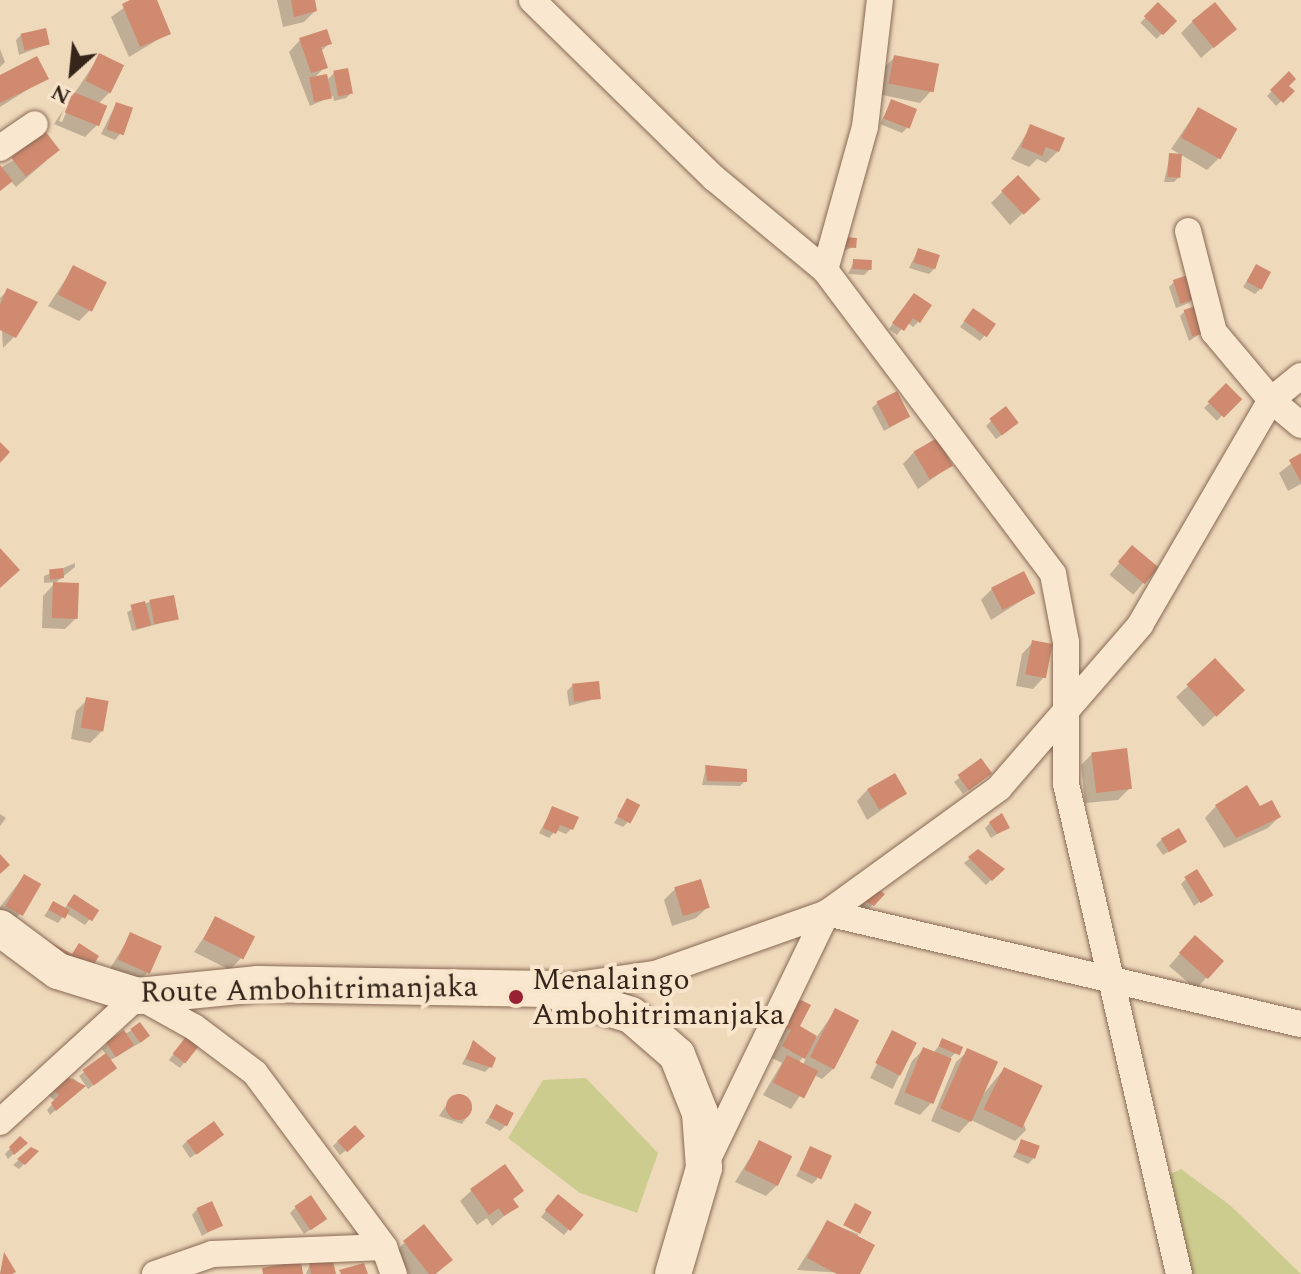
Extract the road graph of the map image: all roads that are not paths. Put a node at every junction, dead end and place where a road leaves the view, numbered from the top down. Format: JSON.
{"nodes":[{"id":1,"x":532,"y":0,"type":"edge"},
{"id":2,"x":880,"y":0,"type":"edge"},
{"id":3,"x":35,"y":124,"type":"dead end"},
{"id":4,"x":0,"y":148,"type":"edge"},
{"id":5,"x":1188,"y":231,"type":"dead end"},
{"id":6,"x":825,"y":270,"type":"junction"},
{"id":7,"x":1301,"y":376,"type":"edge"},
{"id":8,"x":1271,"y":400,"type":"junction"},
{"id":9,"x":1301,"y":425,"type":"edge"},
{"id":10,"x":1063,"y":720,"type":"junction"},
{"id":11,"x":827,"y":913,"type":"junction"},
{"id":12,"x":0,"y":928,"type":"edge"},
{"id":13,"x":1111,"y":976,"type":"junction"},
{"id":14,"x":548,"y":989,"type":"junction"},
{"id":15,"x":138,"y":996,"type":"junction"},
{"id":16,"x":1301,"y":1024,"type":"edge"},
{"id":17,"x":0,"y":1122,"type":"edge"},
{"id":18,"x":704,"y":1168,"type":"junction"},
{"id":19,"x":384,"y":1247,"type":"junction"},
{"id":20,"x":155,"y":1274,"type":"edge"},
{"id":21,"x":394,"y":1274,"type":"edge"},
{"id":22,"x":673,"y":1274,"type":"edge"},
{"id":23,"x":1179,"y":1274,"type":"edge"}],
"edges":[{"from":1,"to":6,"type":"street"},
{"from":2,"to":6,"type":"street"},
{"from":3,"to":4,"type":"street"},
{"from":5,"to":8,"type":"street"},
{"from":6,"to":10,"type":"street"},
{"from":7,"to":8,"type":"street"},
{"from":8,"to":9,"type":"street"},
{"from":8,"to":10,"type":"street"},
{"from":10,"to":11,"type":"street"},
{"from":10,"to":13,"type":"street"},
{"from":11,"to":13,"type":"street"},
{"from":11,"to":14,"type":"street"},
{"from":11,"to":18,"type":"street"},
{"from":12,"to":15,"type":"street","name":"Route Ambohitrimanjaka"},
{"from":13,"to":16,"type":"street"},
{"from":13,"to":23,"type":"street"},
{"from":14,"to":15,"type":"street","name":"Route Ambohitrimanjaka"},
{"from":14,"to":18,"type":"street","name":"Route Ambohitrimanjaka"},
{"from":15,"to":17,"type":"street"},
{"from":15,"to":19,"type":"street"},
{"from":18,"to":22,"type":"street","name":"Route Ambohitrimanjaka"},
{"from":19,"to":20,"type":"street"},
{"from":19,"to":21,"type":"street"}]}
